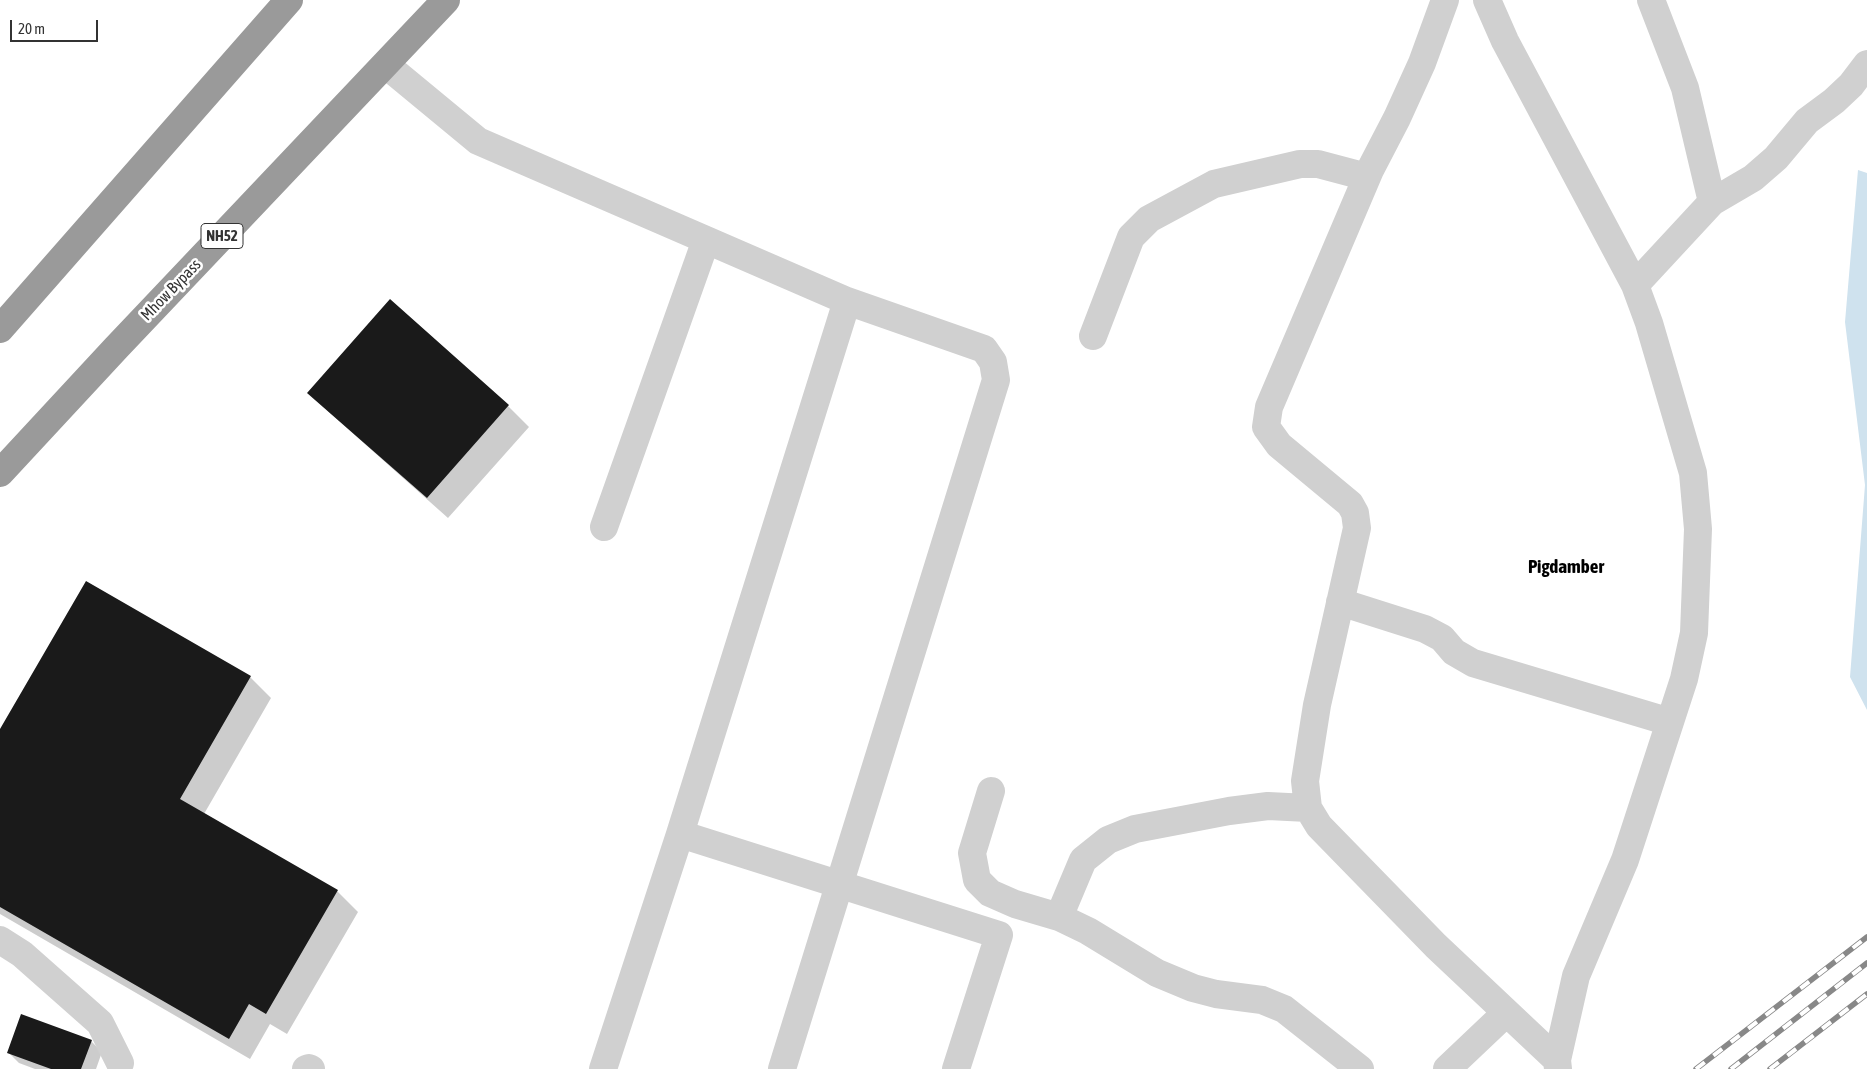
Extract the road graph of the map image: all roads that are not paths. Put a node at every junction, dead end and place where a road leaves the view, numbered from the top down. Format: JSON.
{"nodes":[{"id":1,"x":289,"y":0,"type":"edge"},
{"id":2,"x":446,"y":0,"type":"edge"},
{"id":3,"x":1445,"y":0,"type":"edge"},
{"id":4,"x":1487,"y":0,"type":"edge"},
{"id":5,"x":1651,"y":0,"type":"edge"},
{"id":6,"x":1867,"y":64,"type":"edge"},
{"id":7,"x":386,"y":65,"type":"junction"},
{"id":8,"x":1367,"y":177,"type":"junction"},
{"id":9,"x":1712,"y":202,"type":"junction"},
{"id":10,"x":706,"y":240,"type":"junction"},
{"id":11,"x":1635,"y":285,"type":"junction"},
{"id":12,"x":846,"y":301,"type":"junction"},
{"id":13,"x":0,"y":329,"type":"edge"},
{"id":14,"x":1093,"y":336,"type":"dead end"},
{"id":15,"x":0,"y":473,"type":"edge"},
{"id":16,"x":604,"y":528,"type":"dead end"},
{"id":17,"x":1340,"y":602,"type":"junction"},
{"id":18,"x":1670,"y":722,"type":"junction"},
{"id":19,"x":991,"y":791,"type":"dead end"},
{"id":20,"x":1308,"y":808,"type":"junction"},
{"id":21,"x":680,"y":834,"type":"junction"},
{"id":22,"x":840,"y":884,"type":"junction"},
{"id":23,"x":1059,"y":917,"type":"junction"},
{"id":24,"x":0,"y":940,"type":"edge"},
{"id":25,"x":1506,"y":1013,"type":"junction"},
{"id":26,"x":120,"y":1063,"type":"dead end"},
{"id":27,"x":1558,"y":1065,"type":"edge"},
{"id":28,"x":306,"y":1069,"type":"edge"},
{"id":29,"x":311,"y":1069,"type":"edge"},
{"id":30,"x":603,"y":1069,"type":"edge"},
{"id":31,"x":782,"y":1069,"type":"edge"},
{"id":32,"x":956,"y":1069,"type":"edge"},
{"id":33,"x":1360,"y":1069,"type":"edge"},
{"id":34,"x":1447,"y":1069,"type":"edge"}],
"edges":[{"from":1,"to":13,"type":"highway"},
{"from":2,"to":7,"type":"highway","name":"Mhow Bypass","number":"NH52"},
{"from":3,"to":8,"type":"street"},
{"from":4,"to":11,"type":"street"},
{"from":5,"to":9,"type":"street"},
{"from":6,"to":9,"type":"street"},
{"from":7,"to":10,"type":"street"},
{"from":7,"to":15,"type":"highway","name":"Mhow Bypass","number":"NH52"},
{"from":8,"to":14,"type":"street"},
{"from":8,"to":17,"type":"street"},
{"from":9,"to":11,"type":"street"},
{"from":10,"to":12,"type":"street"},
{"from":10,"to":16,"type":"street"},
{"from":11,"to":18,"type":"street"},
{"from":12,"to":21,"type":"street"},
{"from":12,"to":22,"type":"street"},
{"from":17,"to":18,"type":"street"},
{"from":17,"to":20,"type":"street"},
{"from":18,"to":27,"type":"street"},
{"from":19,"to":23,"type":"street"},
{"from":20,"to":23,"type":"street"},
{"from":20,"to":25,"type":"street"},
{"from":21,"to":22,"type":"street"},
{"from":21,"to":30,"type":"street"},
{"from":22,"to":31,"type":"street"},
{"from":22,"to":32,"type":"street"},
{"from":23,"to":33,"type":"street"},
{"from":24,"to":26,"type":"street"},
{"from":25,"to":27,"type":"street"},
{"from":25,"to":34,"type":"street"},
{"from":28,"to":29,"type":"street"}]}
